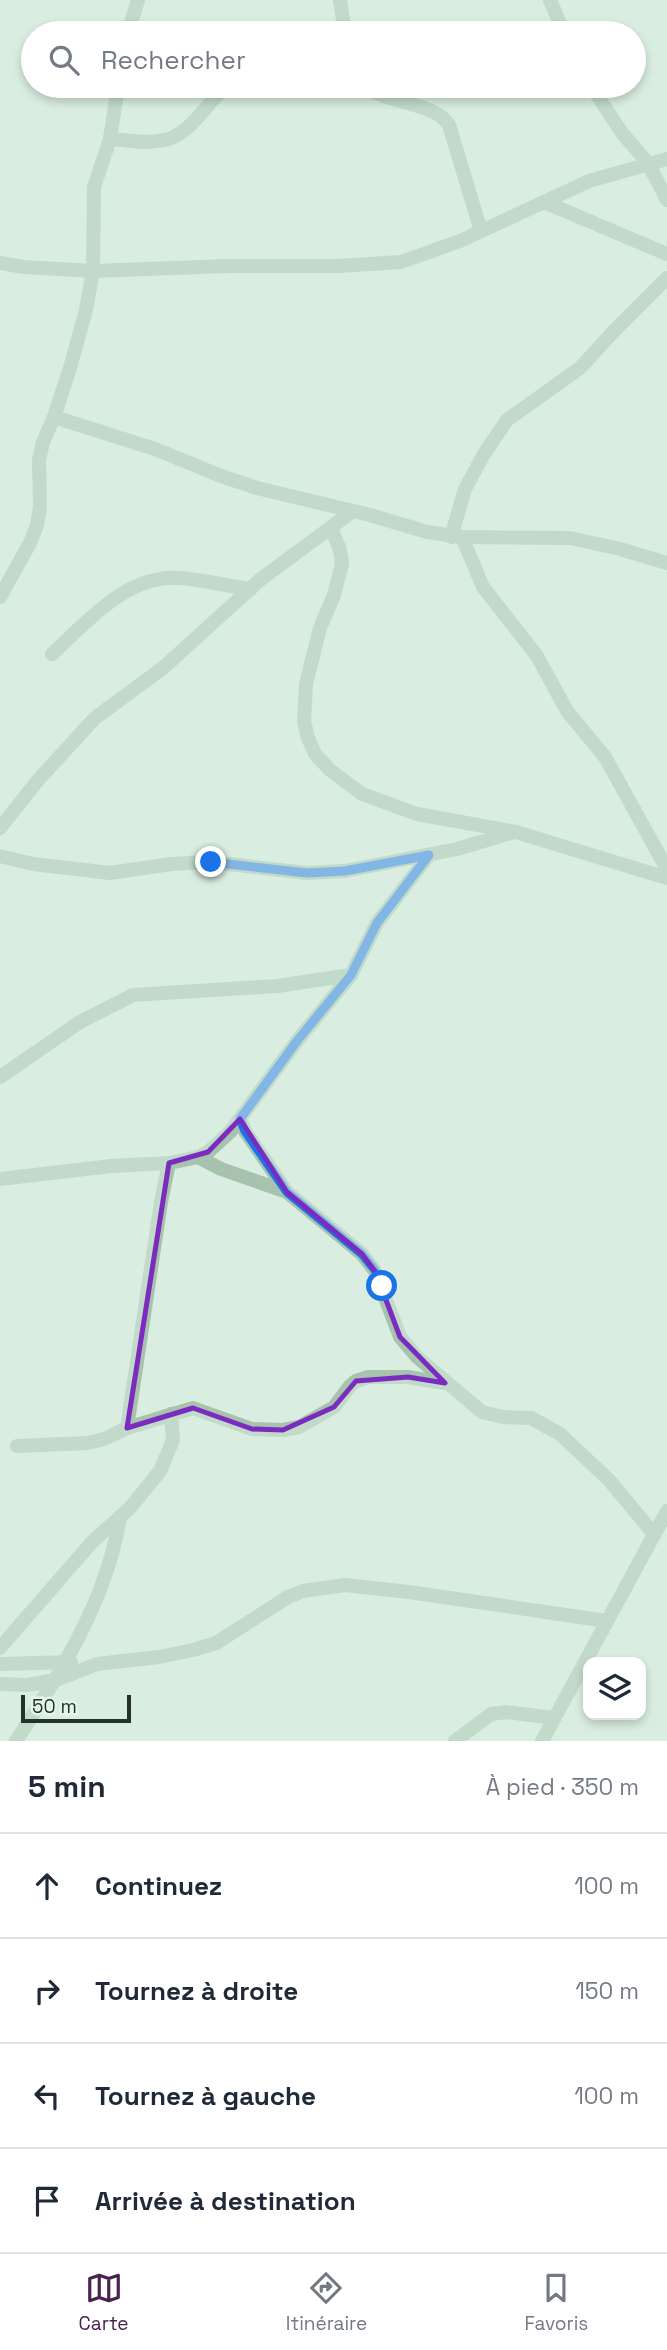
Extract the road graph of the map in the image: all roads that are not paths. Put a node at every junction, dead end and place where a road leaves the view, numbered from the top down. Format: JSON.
{"nodes":[{"id":1,"x":138,"y":0,"type":"edge"},
{"id":2,"x":340,"y":0,"type":"edge"},
{"id":3,"x":550,"y":0,"type":"edge"},
{"id":4,"x":132,"y":21,"type":"edge"},
{"id":5,"x":343,"y":21,"type":"edge"},
{"id":6,"x":559,"y":21,"type":"edge"},
{"id":7,"x":116,"y":98,"type":"edge"},
{"id":8,"x":215,"y":98,"type":"edge"},
{"id":9,"x":390,"y":98,"type":"edge"},
{"id":10,"x":599,"y":98,"type":"edge"},
{"id":11,"x":110,"y":139,"type":"junction"},
{"id":12,"x":667,"y":159,"type":"edge"},
{"id":13,"x":648,"y":163,"type":"junction"},
{"id":14,"x":667,"y":200,"type":"edge"},
{"id":15,"x":544,"y":202,"type":"junction"},
{"id":16,"x":481,"y":231,"type":"junction"},
{"id":17,"x":667,"y":254,"type":"edge"},
{"id":18,"x":0,"y":263,"type":"edge"},
{"id":19,"x":93,"y":271,"type":"junction"},
{"id":20,"x":667,"y":278,"type":"edge"},
{"id":21,"x":54,"y":416,"type":"junction"},
{"id":22,"x":353,"y":510,"type":"junction"},
{"id":23,"x":331,"y":528,"type":"junction"},
{"id":24,"x":456,"y":537,"type":"junction"},
{"id":25,"x":667,"y":563,"type":"edge"},
{"id":26,"x":251,"y":589,"type":"junction"},
{"id":27,"x":0,"y":597,"type":"edge"},
{"id":28,"x":52,"y":654,"type":"dead end"},
{"id":29,"x":0,"y":828,"type":"edge"},
{"id":30,"x":516,"y":832,"type":"junction"},
{"id":31,"x":429,"y":855,"type":"junction"},
{"id":32,"x":0,"y":856,"type":"edge"},
{"id":33,"x":667,"y":869,"type":"edge"},
{"id":34,"x":667,"y":878,"type":"edge"},
{"id":35,"x":351,"y":975,"type":"junction"},
{"id":36,"x":0,"y":1077,"type":"edge"},
{"id":37,"x":240,"y":1119,"type":"junction"},
{"id":38,"x":198,"y":1157,"type":"junction"},
{"id":39,"x":169,"y":1163,"type":"junction"},
{"id":40,"x":0,"y":1179,"type":"edge"},
{"id":41,"x":287,"y":1192,"type":"junction"},
{"id":42,"x":445,"y":1383,"type":"junction"},
{"id":43,"x":171,"y":1414,"type":"junction"},
{"id":44,"x":127,"y":1427,"type":"junction"},
{"id":45,"x":17,"y":1446,"type":"dead end"},
{"id":46,"x":667,"y":1511,"type":"edge"},
{"id":47,"x":120,"y":1517,"type":"junction"},
{"id":48,"x":654,"y":1534,"type":"junction"},
{"id":49,"x":607,"y":1621,"type":"junction"},
{"id":50,"x":0,"y":1648,"type":"edge"},
{"id":51,"x":66,"y":1662,"type":"junction"},
{"id":52,"x":0,"y":1664,"type":"edge"},
{"id":53,"x":97,"y":1664,"type":"junction"},
{"id":54,"x":56,"y":1680,"type":"junction"},
{"id":55,"x":0,"y":1684,"type":"edge"},
{"id":56,"x":554,"y":1718,"type":"junction"},
{"id":57,"x":16,"y":1741,"type":"edge"},
{"id":58,"x":455,"y":1741,"type":"edge"},
{"id":59,"x":542,"y":1741,"type":"edge"}],
"edges":[{"from":1,"to":4,"type":"street"},
{"from":2,"to":5,"type":"street"},
{"from":3,"to":6,"type":"street"},
{"from":7,"to":11,"type":"street"},
{"from":8,"to":11,"type":"street"},
{"from":9,"to":16,"type":"street"},
{"from":10,"to":13,"type":"street"},
{"from":11,"to":19,"type":"street"},
{"from":12,"to":13,"type":"street"},
{"from":13,"to":14,"type":"street"},
{"from":13,"to":15,"type":"street"},
{"from":15,"to":16,"type":"street"},
{"from":15,"to":17,"type":"street"},
{"from":16,"to":19,"type":"street"},
{"from":18,"to":19,"type":"street"},
{"from":19,"to":21,"type":"street"},
{"from":20,"to":24,"type":"street"},
{"from":21,"to":22,"type":"street"},
{"from":21,"to":27,"type":"street"},
{"from":22,"to":23,"type":"street"},
{"from":22,"to":24,"type":"street"},
{"from":23,"to":26,"type":"street"},
{"from":23,"to":30,"type":"street"},
{"from":24,"to":25,"type":"street"},
{"from":24,"to":33,"type":"street"},
{"from":26,"to":28,"type":"street"},
{"from":26,"to":29,"type":"street"},
{"from":30,"to":31,"type":"street"},
{"from":30,"to":34,"type":"street"},
{"from":31,"to":32,"type":"street"},
{"from":31,"to":35,"type":"street"},
{"from":35,"to":36,"type":"street"},
{"from":35,"to":37,"type":"street"},
{"from":37,"to":38,"type":"street"},
{"from":37,"to":41,"type":"street"},
{"from":38,"to":39,"type":"street"},
{"from":38,"to":41,"type":"street"},
{"from":39,"to":40,"type":"street"},
{"from":39,"to":44,"type":"street"},
{"from":41,"to":42,"type":"street"},
{"from":42,"to":43,"type":"street"},
{"from":42,"to":48,"type":"street"},
{"from":43,"to":44,"type":"street"},
{"from":43,"to":47,"type":"street"},
{"from":44,"to":45,"type":"street"},
{"from":46,"to":48,"type":"street"},
{"from":47,"to":50,"type":"street"},
{"from":47,"to":51,"type":"street"},
{"from":48,"to":49,"type":"street"},
{"from":49,"to":53,"type":"street"},
{"from":49,"to":56,"type":"street"},
{"from":51,"to":52,"type":"street"},
{"from":51,"to":53,"type":"street"},
{"from":51,"to":54,"type":"street"},
{"from":53,"to":54,"type":"street"},
{"from":54,"to":55,"type":"street"},
{"from":54,"to":57,"type":"street"},
{"from":56,"to":58,"type":"street"},
{"from":56,"to":59,"type":"street"}]}
